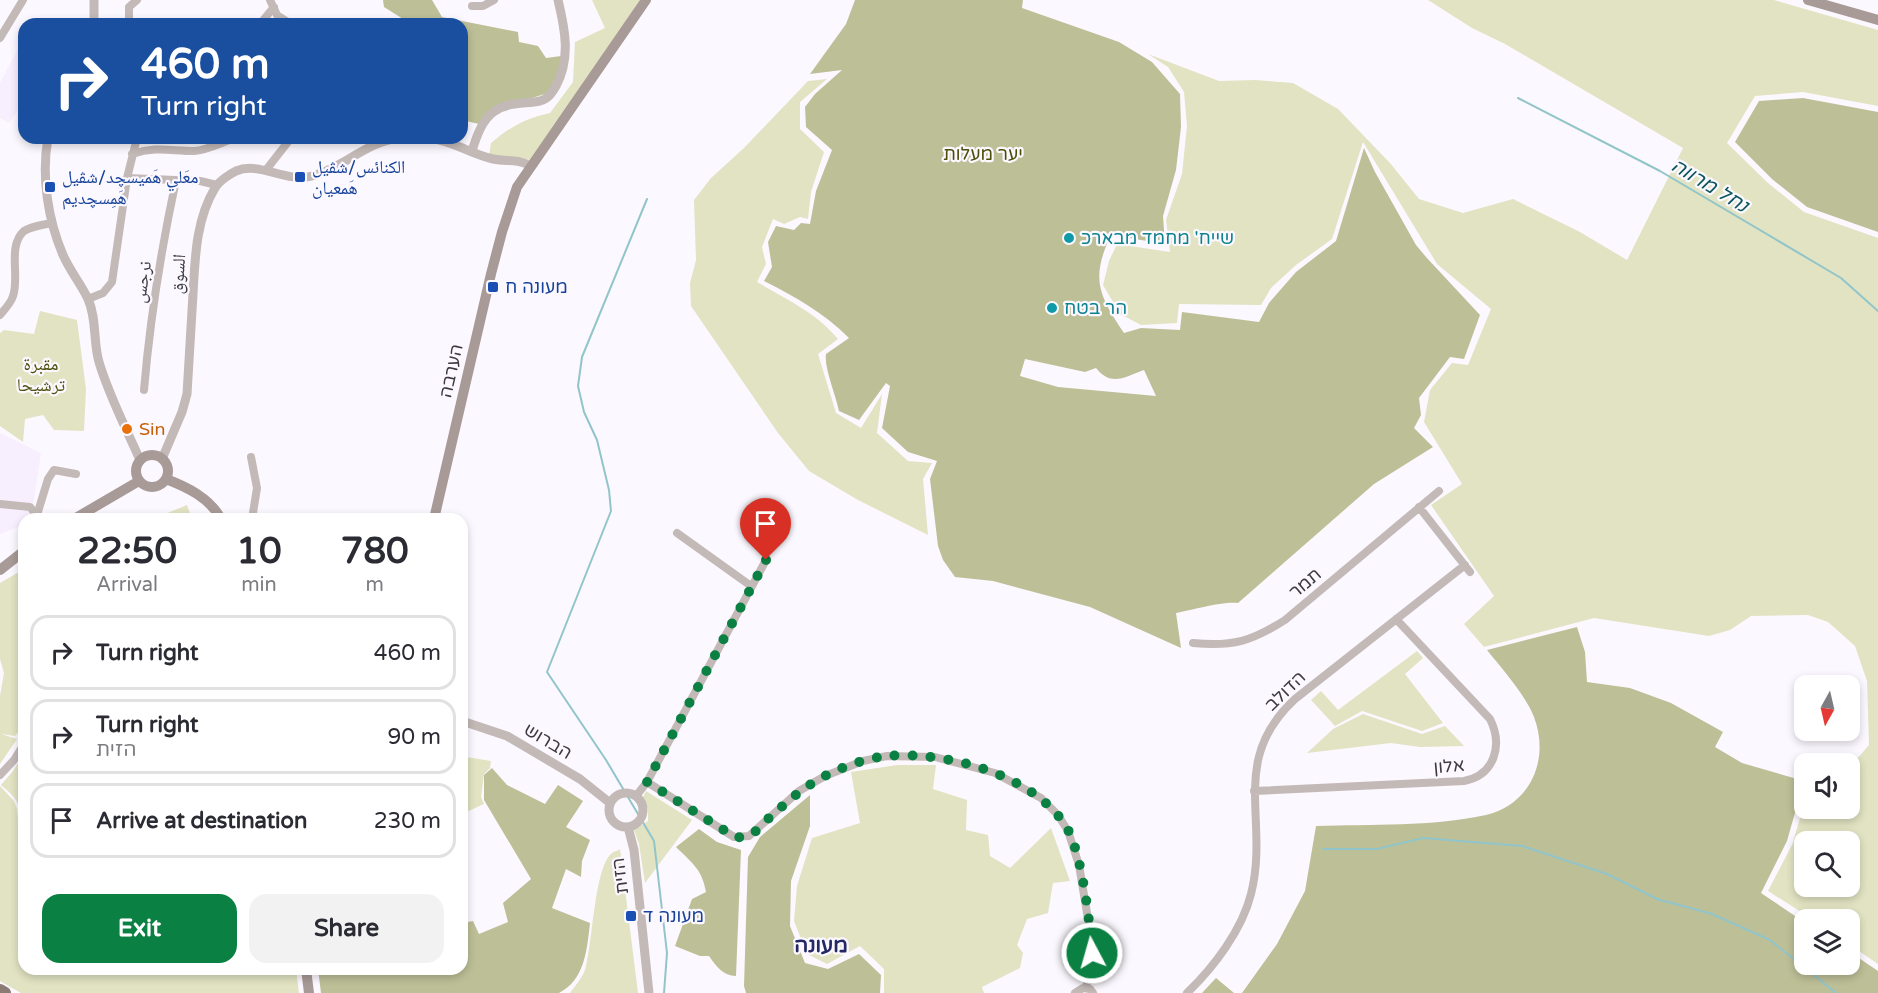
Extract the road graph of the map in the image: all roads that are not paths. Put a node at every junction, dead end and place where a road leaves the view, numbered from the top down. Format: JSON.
{"nodes":[{"id":1,"x":23,"y":0,"type":"edge"},
{"id":2,"x":94,"y":0,"type":"edge"},
{"id":3,"x":137,"y":0,"type":"edge"},
{"id":4,"x":494,"y":0,"type":"edge"},
{"id":5,"x":558,"y":0,"type":"edge"},
{"id":6,"x":646,"y":0,"type":"edge"},
{"id":7,"x":1808,"y":0,"type":"edge"},
{"id":8,"x":272,"y":4,"type":"edge"},
{"id":9,"x":472,"y":6,"type":"dead end"},
{"id":10,"x":94,"y":18,"type":"edge"},
{"id":11,"x":129,"y":18,"type":"edge"},
{"id":12,"x":264,"y":18,"type":"edge"},
{"id":13,"x":282,"y":18,"type":"edge"},
{"id":14,"x":1878,"y":20,"type":"edge"},
{"id":15,"x":0,"y":38,"type":"edge"},
{"id":16,"x":47,"y":144,"type":"edge"},
{"id":17,"x":135,"y":144,"type":"edge"},
{"id":18,"x":218,"y":144,"type":"edge"},
{"id":19,"x":286,"y":144,"type":"edge"},
{"id":20,"x":373,"y":144,"type":"edge"},
{"id":21,"x":456,"y":144,"type":"edge"},
{"id":22,"x":472,"y":151,"type":"junction"},
{"id":23,"x":132,"y":154,"type":"junction"},
{"id":24,"x":531,"y":165,"type":"junction"},
{"id":25,"x":266,"y":171,"type":"junction"},
{"id":26,"x":127,"y":178,"type":"junction"},
{"id":27,"x":176,"y":180,"type":"junction"},
{"id":28,"x":217,"y":185,"type":"junction"},
{"id":29,"x":51,"y":223,"type":"junction"},
{"id":30,"x":88,"y":299,"type":"junction"},
{"id":31,"x":0,"y":315,"type":"edge"},
{"id":32,"x":144,"y":390,"type":"dead end"},
{"id":33,"x":251,"y":458,"type":"dead end"},
{"id":34,"x":162,"y":459,"type":"junction"},
{"id":35,"x":140,"y":460,"type":"junction"},
{"id":36,"x":76,"y":474,"type":"dead end"},
{"id":37,"x":166,"y":479,"type":"junction"},
{"id":38,"x":139,"y":481,"type":"junction"},
{"id":39,"x":1439,"y":490,"type":"dead end"},
{"id":40,"x":0,"y":504,"type":"edge"},
{"id":41,"x":1419,"y":507,"type":"junction"},
{"id":42,"x":35,"y":513,"type":"edge"},
{"id":43,"x":39,"y":513,"type":"edge"},
{"id":44,"x":84,"y":513,"type":"edge"},
{"id":45,"x":218,"y":513,"type":"edge"},
{"id":46,"x":253,"y":513,"type":"edge"},
{"id":47,"x":435,"y":513,"type":"edge"},
{"id":48,"x":677,"y":533,"type":"dead end"},
{"id":49,"x":18,"y":556,"type":"edge"},
{"id":50,"x":766,"y":560,"type":"dead end"},
{"id":51,"x":0,"y":570,"type":"edge"},
{"id":52,"x":751,"y":586,"type":"junction"},
{"id":53,"x":1396,"y":618,"type":"junction"},
{"id":54,"x":1193,"y":643,"type":"dead end"},
{"id":55,"x":468,"y":723,"type":"edge"},
{"id":56,"x":18,"y":754,"type":"edge"},
{"id":57,"x":0,"y":775,"type":"edge"},
{"id":58,"x":647,"y":782,"type":"junction"},
{"id":59,"x":1254,"y":791,"type":"junction"},
{"id":60,"x":636,"y":796,"type":"junction"},
{"id":61,"x":610,"y":803,"type":"junction"},
{"id":62,"x":628,"y":827,"type":"junction"},
{"id":63,"x":307,"y":975,"type":"edge"},
{"id":64,"x":0,"y":990,"type":"edge"},
{"id":65,"x":1090,"y":991,"type":"edge"},
{"id":66,"x":5,"y":993,"type":"edge"},
{"id":67,"x":309,"y":993,"type":"edge"},
{"id":68,"x":649,"y":993,"type":"edge"},
{"id":69,"x":1075,"y":993,"type":"edge"},
{"id":70,"x":1187,"y":993,"type":"edge"}],
"edges":[{"from":1,"to":15,"type":"street"},
{"from":2,"to":10,"type":"street"},
{"from":3,"to":11,"type":"street"},
{"from":4,"to":9,"type":"street"},
{"from":5,"to":22,"type":"street"},
{"from":6,"to":24,"type":"main road","name":"הערבה"},
{"from":7,"to":14,"type":"main road"},
{"from":8,"to":12,"type":"street"},
{"from":8,"to":13,"type":"street"},
{"from":16,"to":29,"type":"street"},
{"from":17,"to":23,"type":"street"},
{"from":18,"to":23,"type":"street"},
{"from":19,"to":25,"type":"street"},
{"from":20,"to":25,"type":"street"},
{"from":21,"to":22,"type":"street"},
{"from":22,"to":24,"type":"street"},
{"from":23,"to":26,"type":"street"},
{"from":24,"to":47,"type":"main road","name":"הערבה"},
{"from":25,"to":28,"type":"street"},
{"from":26,"to":27,"type":"street"},
{"from":26,"to":30,"type":"street"},
{"from":27,"to":28,"type":"street"},
{"from":27,"to":32,"type":"street","name":"نرجس"},
{"from":28,"to":34,"type":"street","name":"السوق"},
{"from":29,"to":30,"type":"street"},
{"from":29,"to":31,"type":"street"},
{"from":30,"to":35,"type":"street"},
{"from":33,"to":46,"type":"street"},
{"from":34,"to":35,"type":"main road"},
{"from":34,"to":37,"type":"main road"},
{"from":35,"to":38,"type":"main road"},
{"from":36,"to":43,"type":"street"},
{"from":37,"to":38,"type":"main road"},
{"from":37,"to":45,"type":"main road"},
{"from":38,"to":44,"type":"main road"},
{"from":39,"to":41,"type":"street","name":"תמר"},
{"from":40,"to":42,"type":"street"},
{"from":41,"to":53,"type":"street","name":"הדולב"},
{"from":41,"to":54,"type":"street","name":"תמר"},
{"from":48,"to":52,"type":"street"},
{"from":49,"to":51,"type":"main road"},
{"from":50,"to":52,"type":"street"},
{"from":52,"to":58,"type":"street"},
{"from":53,"to":59,"type":"street","name":"הדולב"},
{"from":53,"to":59,"type":"street","name":"אלון"},
{"from":55,"to":61,"type":"street","name":"הברוש"},
{"from":56,"to":57,"type":"street"},
{"from":58,"to":60,"type":"street"},
{"from":58,"to":65,"type":"street"},
{"from":59,"to":70,"type":"street","name":"הדולב"},
{"from":60,"to":61,"type":"street"},
{"from":60,"to":62,"type":"street"},
{"from":61,"to":62,"type":"street"},
{"from":62,"to":68,"type":"street","name":"הזית"},
{"from":63,"to":67,"type":"main road"},
{"from":64,"to":66,"type":"highway"},
{"from":65,"to":69,"type":"street"}]}
